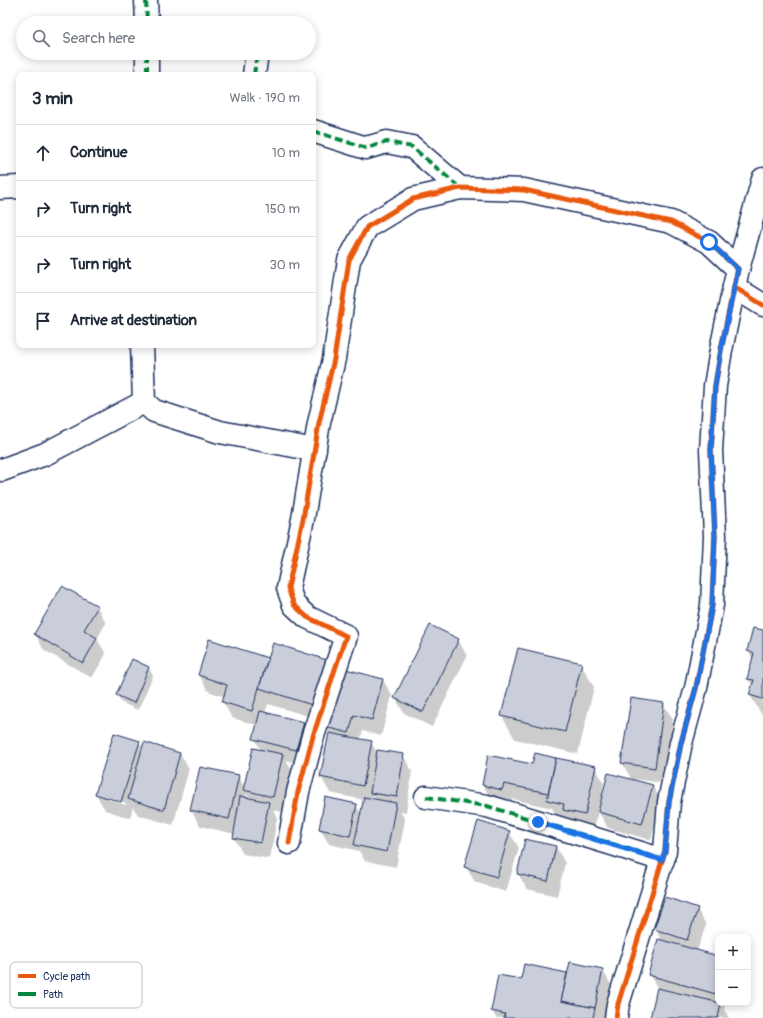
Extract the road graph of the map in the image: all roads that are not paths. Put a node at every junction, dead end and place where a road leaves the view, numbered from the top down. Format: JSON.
{"nodes":[{"id":1,"x":146,"y":0,"type":"edge"},
{"id":2,"x":147,"y":16,"type":"edge"},
{"id":3,"x":147,"y":60,"type":"edge"},
{"id":4,"x":256,"y":60,"type":"edge"},
{"id":5,"x":147,"y":72,"type":"edge"},
{"id":6,"x":254,"y":72,"type":"edge"},
{"id":7,"x":316,"y":132,"type":"edge"},
{"id":8,"x":763,"y":179,"type":"edge"},
{"id":9,"x":16,"y":187,"type":"edge"},
{"id":10,"x":0,"y":188,"type":"edge"},
{"id":11,"x":460,"y":188,"type":"junction"},
{"id":12,"x":736,"y":278,"type":"junction"},
{"id":13,"x":763,"y":305,"type":"edge"},
{"id":14,"x":142,"y":348,"type":"edge"},
{"id":15,"x":144,"y":402,"type":"junction"},
{"id":16,"x":314,"y":450,"type":"junction"},
{"id":17,"x":0,"y":470,"type":"edge"},
{"id":18,"x":426,"y":797,"type":"dead end"},
{"id":19,"x":289,"y":843,"type":"dead end"},
{"id":20,"x":662,"y":860,"type":"junction"},
{"id":21,"x":616,"y":1018,"type":"edge"}],
"edges":[{"from":1,"to":2,"type":"street"},
{"from":3,"to":5,"type":"street"},
{"from":4,"to":6,"type":"street"},
{"from":7,"to":11,"type":"street"},
{"from":8,"to":12,"type":"street"},
{"from":9,"to":10,"type":"street"},
{"from":11,"to":12,"type":"street"},
{"from":11,"to":16,"type":"street"},
{"from":12,"to":13,"type":"street"},
{"from":12,"to":20,"type":"street"},
{"from":14,"to":15,"type":"street"},
{"from":15,"to":16,"type":"street"},
{"from":15,"to":17,"type":"street"},
{"from":16,"to":19,"type":"street"},
{"from":18,"to":20,"type":"street"},
{"from":20,"to":21,"type":"street"}]}
